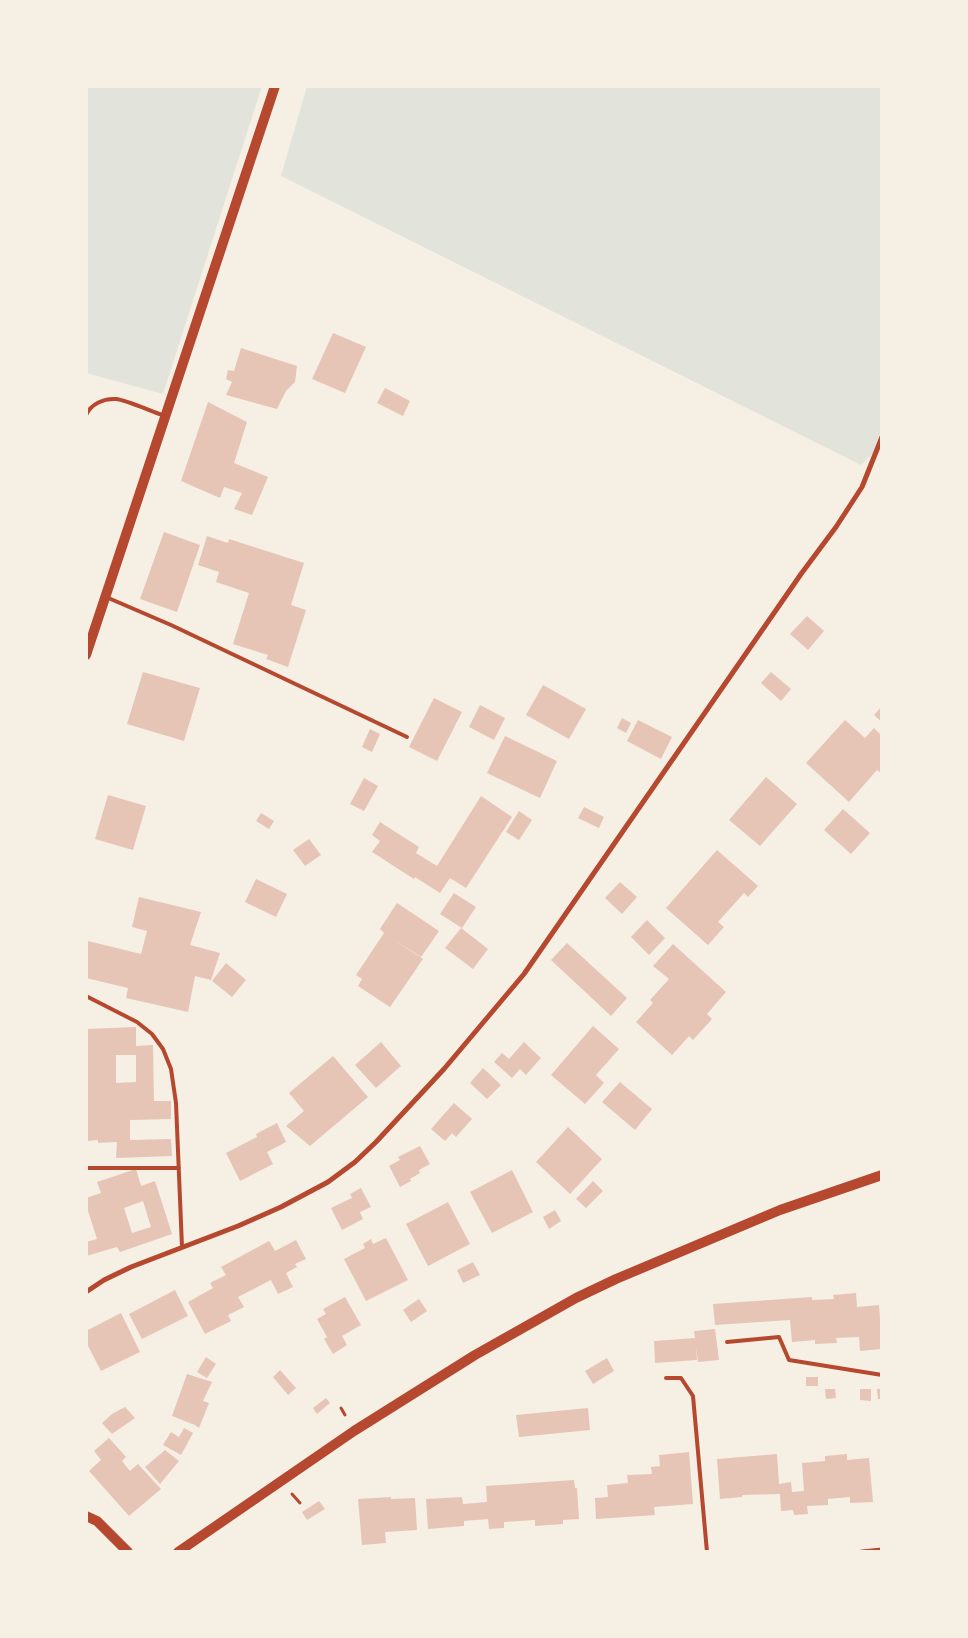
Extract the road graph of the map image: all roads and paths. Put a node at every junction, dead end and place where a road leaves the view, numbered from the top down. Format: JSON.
{"nodes":[{"id":1,"x":275,"y":86,"type":"edge"},
{"id":2,"x":86,"y":415,"type":"edge"},
{"id":3,"x":165,"y":416,"type":"junction"},
{"id":4,"x":882,"y":437,"type":"edge"},
{"id":5,"x":106,"y":597,"type":"junction"},
{"id":6,"x":86,"y":655,"type":"edge"},
{"id":7,"x":407,"y":737,"type":"dead end"},
{"id":8,"x":86,"y":996,"type":"edge"},
{"id":9,"x":88,"y":1168,"type":"dead end"},
{"id":10,"x":178,"y":1168,"type":"junction"},
{"id":11,"x":882,"y":1175,"type":"edge"},
{"id":12,"x":182,"y":1247,"type":"junction"},
{"id":13,"x":86,"y":1292,"type":"edge"},
{"id":14,"x":727,"y":1342,"type":"dead end"},
{"id":15,"x":882,"y":1376,"type":"edge"},
{"id":16,"x":666,"y":1378,"type":"dead end"},
{"id":17,"x":86,"y":1516,"type":"edge"},
{"id":18,"x":882,"y":1550,"type":"edge"},
{"id":19,"x":128,"y":1552,"type":"edge"},
{"id":20,"x":178,"y":1552,"type":"edge"},
{"id":21,"x":707,"y":1552,"type":"edge"},
{"id":22,"x":862,"y":1552,"type":"edge"}],
"edges":[{"from":1,"to":3,"type":"main road"},
{"from":2,"to":3,"type":"lane"},
{"from":3,"to":5,"type":"main road"},
{"from":4,"to":12,"type":"street"},
{"from":5,"to":6,"type":"main road"},
{"from":5,"to":7,"type":"lane"},
{"from":8,"to":10,"type":"lane"},
{"from":9,"to":10,"type":"lane"},
{"from":10,"to":12,"type":"lane"},
{"from":11,"to":20,"type":"main road"},
{"from":12,"to":13,"type":"street"},
{"from":14,"to":15,"type":"lane"},
{"from":16,"to":21,"type":"lane"},
{"from":17,"to":19,"type":"main road"},
{"from":18,"to":22,"type":"street"}]}
